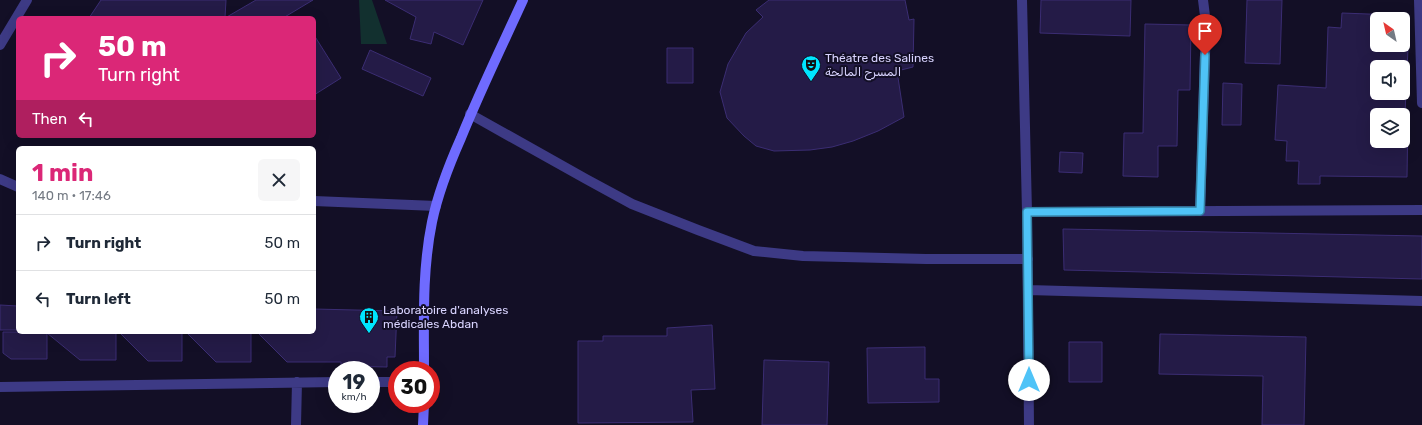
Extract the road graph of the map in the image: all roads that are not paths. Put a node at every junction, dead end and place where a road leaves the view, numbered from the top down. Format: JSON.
{"nodes":[{"id":1,"x":27,"y":0,"type":"edge"},
{"id":2,"x":524,"y":0,"type":"edge"},
{"id":3,"x":1022,"y":0,"type":"edge"},
{"id":4,"x":1203,"y":0,"type":"edge"},
{"id":5,"x":1419,"y":0,"type":"edge"},
{"id":6,"x":17,"y":16,"type":"edge"},
{"id":7,"x":16,"y":18,"type":"edge"},
{"id":8,"x":0,"y":45,"type":"edge"},
{"id":9,"x":1422,"y":103,"type":"edge"},
{"id":10,"x":470,"y":114,"type":"junction"},
{"id":11,"x":0,"y":179,"type":"edge"},
{"id":12,"x":16,"y":186,"type":"edge"},
{"id":13,"x":316,"y":201,"type":"edge"},
{"id":14,"x":436,"y":206,"type":"junction"},
{"id":15,"x":1422,"y":210,"type":"edge"},
{"id":16,"x":1200,"y":211,"type":"junction"},
{"id":17,"x":1027,"y":212,"type":"junction"},
{"id":18,"x":1028,"y":259,"type":"junction"},
{"id":19,"x":1028,"y":290,"type":"junction"},
{"id":20,"x":1422,"y":301,"type":"edge"},
{"id":21,"x":424,"y":361,"type":"edge"},
{"id":22,"x":297,"y":382,"type":"junction"},
{"id":23,"x":328,"y":382,"type":"edge"},
{"id":24,"x":0,"y":387,"type":"edge"},
{"id":25,"x":424,"y":413,"type":"edge"},
{"id":26,"x":296,"y":425,"type":"edge"},
{"id":27,"x":423,"y":425,"type":"edge"},
{"id":28,"x":1029,"y":425,"type":"edge"}],
"edges":[{"from":1,"to":6,"type":"street"},
{"from":2,"to":10,"type":"street"},
{"from":3,"to":17,"type":"street"},
{"from":4,"to":16,"type":"street"},
{"from":5,"to":9,"type":"street"},
{"from":7,"to":8,"type":"street"},
{"from":10,"to":14,"type":"street"},
{"from":10,"to":18,"type":"street"},
{"from":11,"to":12,"type":"street"},
{"from":13,"to":14,"type":"street"},
{"from":14,"to":21,"type":"street"},
{"from":15,"to":16,"type":"street"},
{"from":16,"to":17,"type":"street"},
{"from":17,"to":18,"type":"street"},
{"from":18,"to":19,"type":"street"},
{"from":19,"to":20,"type":"street"},
{"from":19,"to":28,"type":"street"},
{"from":22,"to":23,"type":"street"},
{"from":22,"to":24,"type":"street"},
{"from":22,"to":26,"type":"street"},
{"from":25,"to":27,"type":"street"}]}
